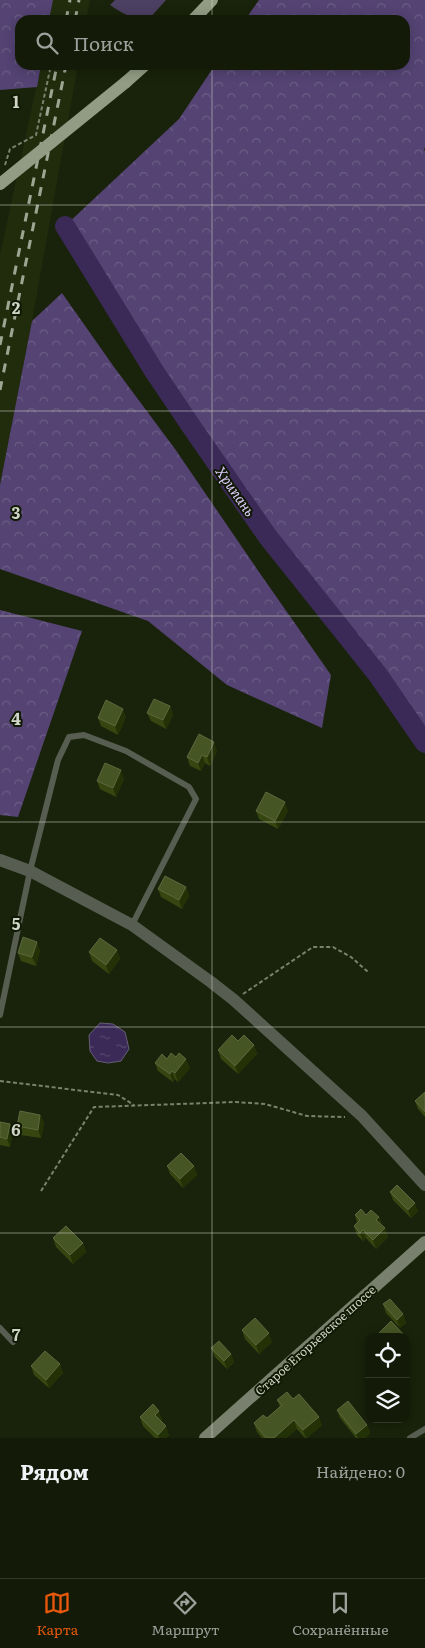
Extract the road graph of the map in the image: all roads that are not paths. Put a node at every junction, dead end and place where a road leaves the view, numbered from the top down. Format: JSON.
{"nodes":[{"id":1,"x":212,"y":0,"type":"edge"},
{"id":2,"x":198,"y":15,"type":"edge"},
{"id":3,"x":139,"y":70,"type":"edge"},
{"id":4,"x":0,"y":184,"type":"edge"},
{"id":5,"x":0,"y":860,"type":"edge"},
{"id":6,"x":30,"y":871,"type":"junction"},
{"id":7,"x":132,"y":925,"type":"junction"},
{"id":8,"x":0,"y":1015,"type":"edge"},
{"id":9,"x":425,"y":1185,"type":"edge"},
{"id":10,"x":425,"y":1242,"type":"edge"},
{"id":11,"x":0,"y":1328,"type":"edge"},
{"id":12,"x":13,"y":1342,"type":"dead end"},
{"id":13,"x":425,"y":1429,"type":"edge"},
{"id":14,"x":205,"y":1438,"type":"edge"},
{"id":15,"x":410,"y":1438,"type":"edge"}],
"edges":[{"from":1,"to":2,"type":"main road"},
{"from":3,"to":4,"type":"main road","bridge":true},
{"from":5,"to":6,"type":"street"},
{"from":6,"to":7,"type":"street"},
{"from":6,"to":7,"type":"lane"},
{"from":6,"to":8,"type":"lane"},
{"from":7,"to":9,"type":"street"},
{"from":10,"to":14,"type":"main road","name":"Старое Егорьевское шоссе"},
{"from":11,"to":12,"type":"lane"},
{"from":13,"to":15,"type":"lane"}]}
